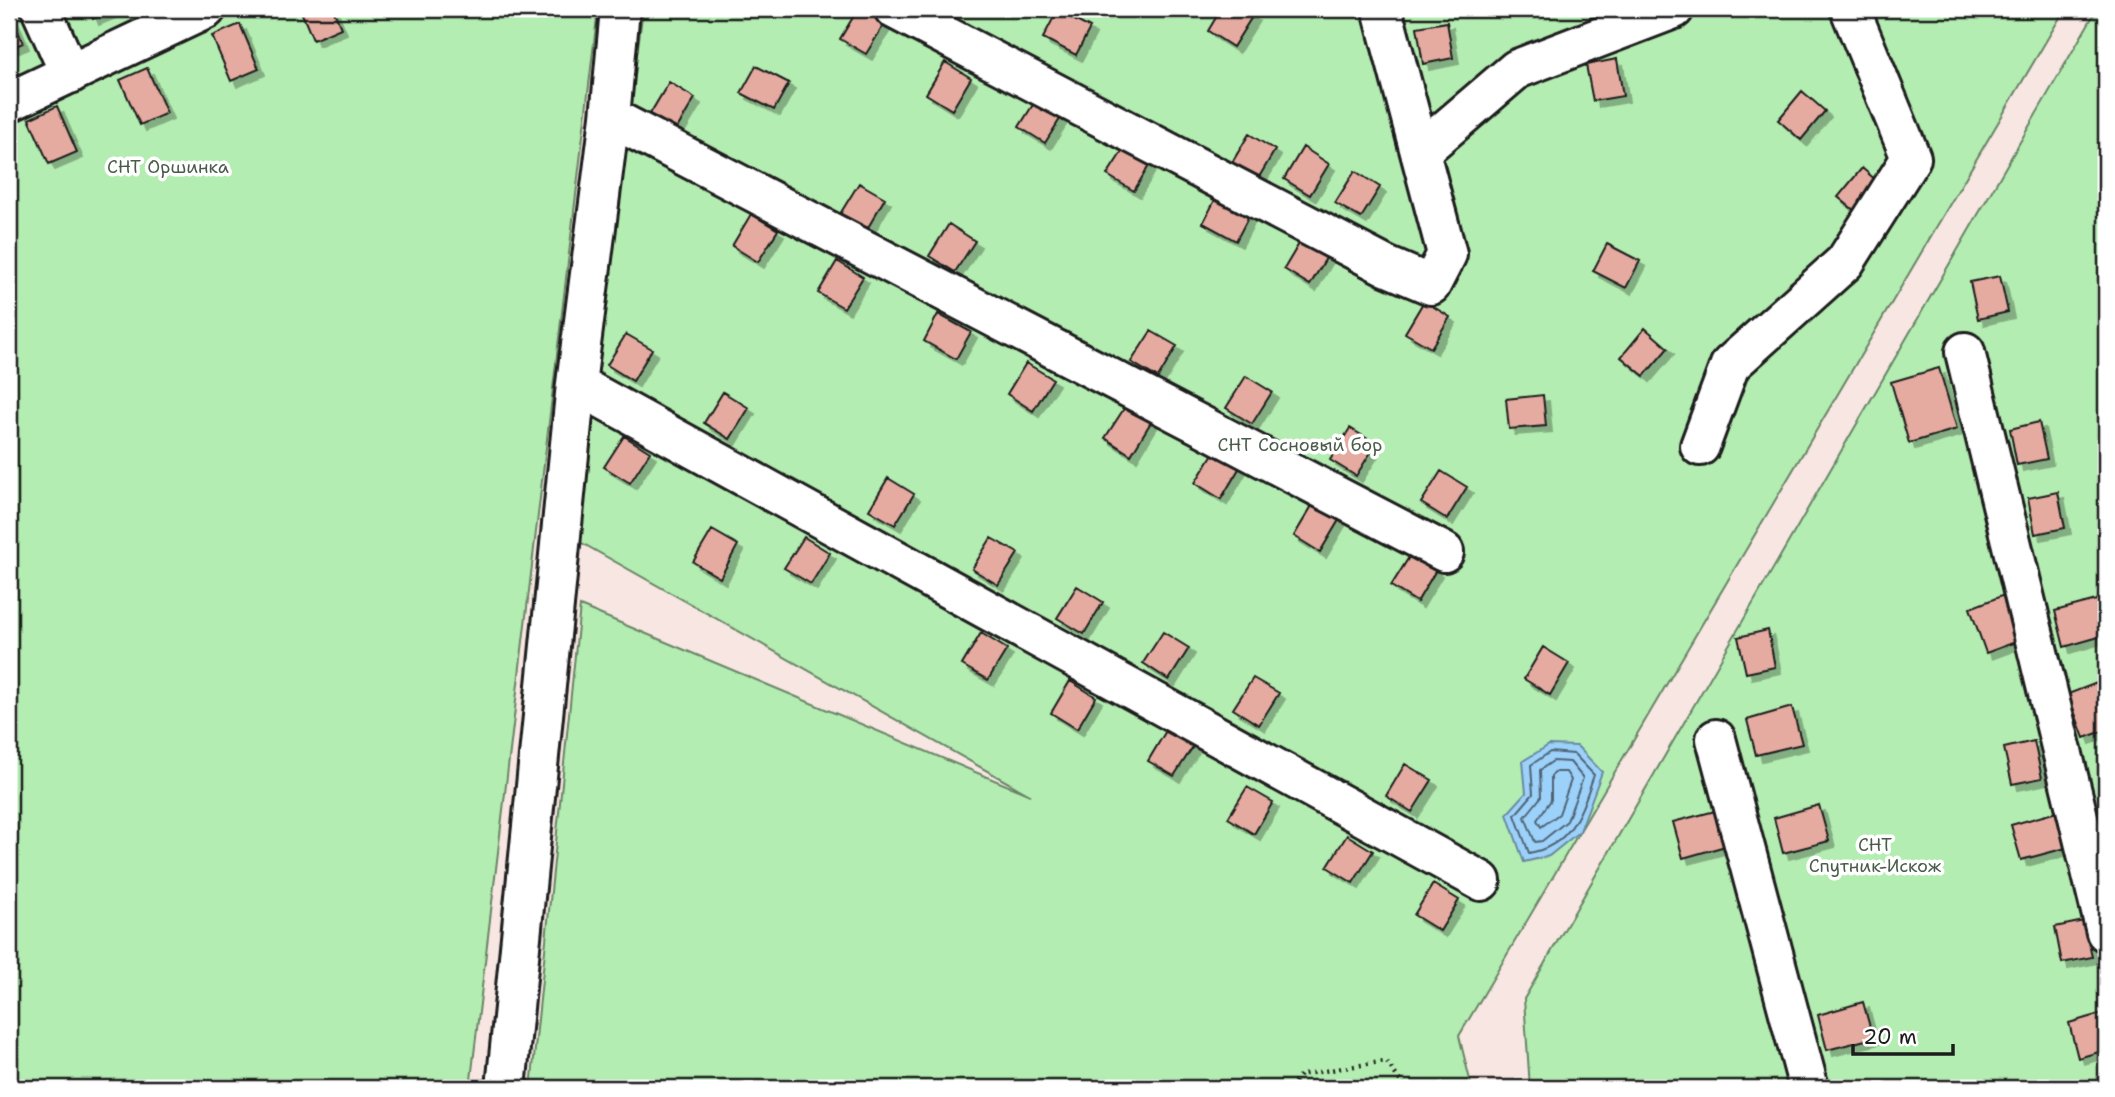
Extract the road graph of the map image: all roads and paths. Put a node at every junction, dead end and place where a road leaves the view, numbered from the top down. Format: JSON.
{"nodes":[{"id":1,"x":41,"y":9,"type":"edge"},
{"id":2,"x":206,"y":9,"type":"edge"},
{"id":3,"x":620,"y":9,"type":"edge"},
{"id":4,"x":894,"y":9,"type":"edge"},
{"id":5,"x":1382,"y":9,"type":"edge"},
{"id":6,"x":1674,"y":9,"type":"edge"},
{"id":7,"x":1850,"y":9,"type":"edge"},
{"id":8,"x":70,"y":74,"type":"junction"},
{"id":9,"x":9,"y":102,"type":"edge"},
{"id":10,"x":610,"y":117,"type":"junction"},
{"id":11,"x":1421,"y":151,"type":"junction"},
{"id":12,"x":1965,"y":352,"type":"dead end"},
{"id":13,"x":576,"y":384,"type":"junction"},
{"id":14,"x":1700,"y":446,"type":"dead end"},
{"id":15,"x":1444,"y":552,"type":"dead end"},
{"id":16,"x":1716,"y":739,"type":"dead end"},
{"id":17,"x":1481,"y":881,"type":"dead end"},
{"id":18,"x":2106,"y":933,"type":"edge"},
{"id":19,"x":506,"y":1088,"type":"edge"},
{"id":20,"x":1290,"y":1088,"type":"edge"},
{"id":21,"x":1405,"y":1088,"type":"edge"},
{"id":22,"x":1810,"y":1088,"type":"edge"}],
"edges":[{"from":1,"to":8,"type":"street"},
{"from":2,"to":8,"type":"street"},
{"from":3,"to":10,"type":"street"},
{"from":4,"to":11,"type":"street"},
{"from":5,"to":11,"type":"street"},
{"from":6,"to":11,"type":"street"},
{"from":7,"to":14,"type":"street"},
{"from":8,"to":9,"type":"street"},
{"from":10,"to":13,"type":"street"},
{"from":10,"to":15,"type":"street"},
{"from":12,"to":18,"type":"street"},
{"from":13,"to":17,"type":"street"},
{"from":13,"to":19,"type":"street"},
{"from":16,"to":22,"type":"street"},
{"from":20,"to":21,"type":"path"}]}
